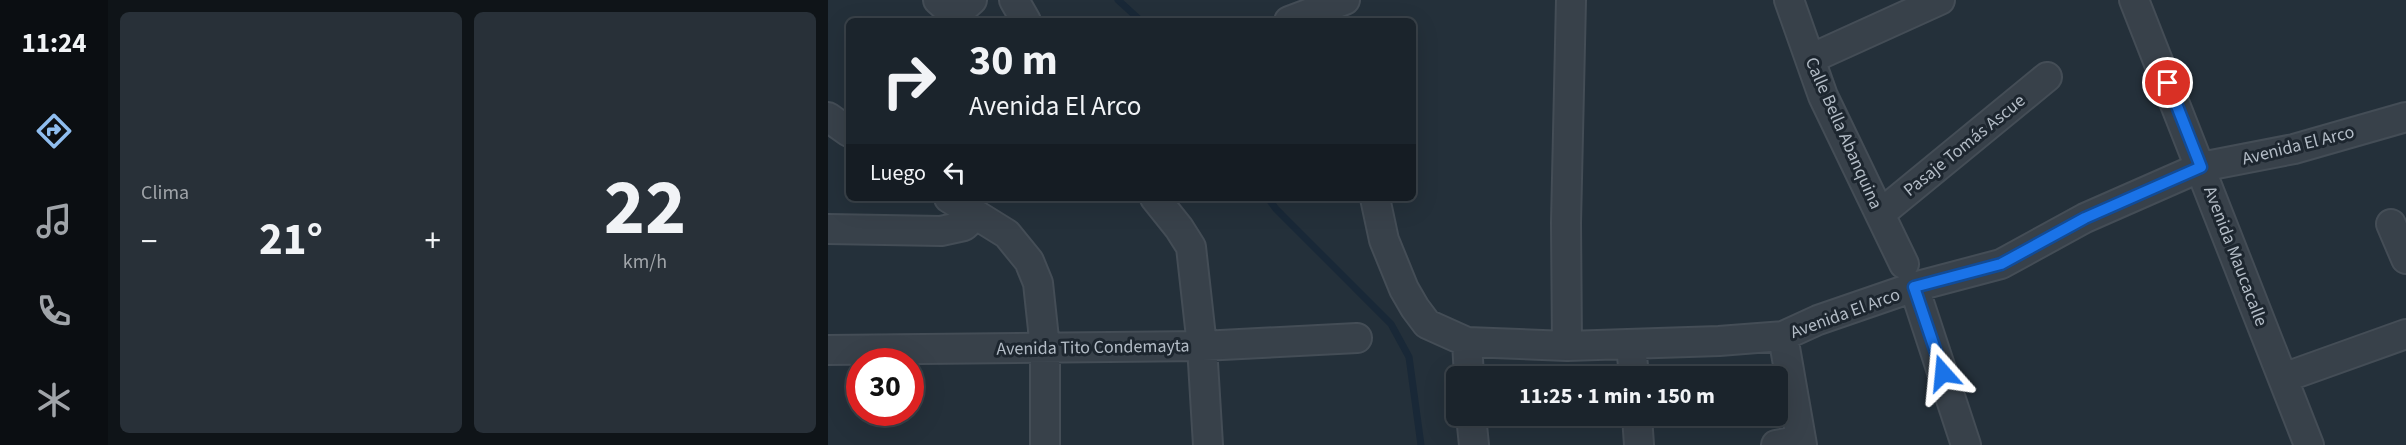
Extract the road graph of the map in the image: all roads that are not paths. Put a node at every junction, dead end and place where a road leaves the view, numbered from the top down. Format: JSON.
{"nodes":[{"id":1,"x":1014,"y":0,"type":"edge"},
{"id":2,"x":1345,"y":0,"type":"edge"},
{"id":3,"x":1353,"y":0,"type":"edge"},
{"id":4,"x":1571,"y":0,"type":"edge"},
{"id":5,"x":1789,"y":0,"type":"edge"},
{"id":6,"x":1940,"y":0,"type":"edge"},
{"id":7,"x":2134,"y":0,"type":"edge"},
{"id":8,"x":1024,"y":18,"type":"edge"},
{"id":9,"x":1297,"y":18,"type":"edge"},
{"id":10,"x":1354,"y":18,"type":"edge"},
{"id":11,"x":1810,"y":59,"type":"junction"},
{"id":12,"x":2047,"y":77,"type":"dead end"},
{"id":13,"x":828,"y":117,"type":"edge"},
{"id":14,"x":2406,"y":117,"type":"edge"},
{"id":15,"x":846,"y":130,"type":"edge"},
{"id":16,"x":2201,"y":167,"type":"junction"},
{"id":17,"x":953,"y":201,"type":"edge"},
{"id":18,"x":1157,"y":201,"type":"edge"},
{"id":19,"x":1376,"y":201,"type":"edge"},
{"id":20,"x":1880,"y":214,"type":"junction"},
{"id":21,"x":975,"y":216,"type":"junction"},
{"id":22,"x":2391,"y":224,"type":"dead end"},
{"id":23,"x":828,"y":229,"type":"edge"},
{"id":24,"x":2406,"y":259,"type":"edge"},
{"id":25,"x":1909,"y":276,"type":"junction"},
{"id":26,"x":2406,"y":334,"type":"edge"},
{"id":27,"x":1783,"y":336,"type":"junction"},
{"id":28,"x":1357,"y":338,"type":"dead end"},
{"id":29,"x":1467,"y":342,"type":"junction"},
{"id":30,"x":1202,"y":346,"type":"junction"},
{"id":31,"x":1568,"y":346,"type":"junction"},
{"id":32,"x":1631,"y":346,"type":"junction"},
{"id":33,"x":1045,"y":348,"type":"junction"},
{"id":34,"x":828,"y":350,"type":"edge"},
{"id":35,"x":1468,"y":366,"type":"edge"},
{"id":36,"x":1633,"y":366,"type":"edge"},
{"id":37,"x":2283,"y":378,"type":"junction"},
{"id":38,"x":1472,"y":426,"type":"edge"},
{"id":39,"x":1638,"y":426,"type":"edge"},
{"id":40,"x":1793,"y":444,"type":"edge"},
{"id":41,"x":1045,"y":445,"type":"edge"},
{"id":42,"x":1208,"y":445,"type":"edge"},
{"id":43,"x":1474,"y":445,"type":"edge"},
{"id":44,"x":1639,"y":445,"type":"edge"},
{"id":45,"x":1966,"y":445,"type":"edge"},
{"id":46,"x":2309,"y":445,"type":"edge"}],
"edges":[{"from":1,"to":8,"type":"street"},
{"from":2,"to":9,"type":"street"},
{"from":3,"to":10,"type":"street"},
{"from":4,"to":31,"type":"street"},
{"from":5,"to":11,"type":"street","name":"Calle Bella Abanquina"},
{"from":6,"to":11,"type":"street"},
{"from":7,"to":16,"type":"street","name":"Avenida Maucacalle"},
{"from":11,"to":20,"type":"street","name":"Calle Bella Abanquina"},
{"from":12,"to":20,"type":"street","name":"Pasaje Tomás Ascue"},
{"from":13,"to":15,"type":"street"},
{"from":14,"to":16,"type":"street","name":"Avenida El Arco"},
{"from":16,"to":25,"type":"street","name":"Avenida El Arco"},
{"from":16,"to":37,"type":"street","name":"Avenida Maucacalle"},
{"from":17,"to":21,"type":"street"},
{"from":18,"to":30,"type":"street"},
{"from":19,"to":29,"type":"street"},
{"from":20,"to":25,"type":"street","name":"Calle Bella Abanquina"},
{"from":21,"to":23,"type":"street"},
{"from":21,"to":33,"type":"street"},
{"from":22,"to":24,"type":"street"},
{"from":25,"to":27,"type":"street","name":"Avenida El Arco"},
{"from":25,"to":45,"type":"street","name":"Calle Bella Abanquina"},
{"from":26,"to":37,"type":"street"},
{"from":27,"to":32,"type":"street","name":"Avenida El Arco"},
{"from":27,"to":40,"type":"street"},
{"from":28,"to":30,"type":"street","name":"Avenida Tito Condemayta"},
{"from":29,"to":31,"type":"street","name":"Avenida El Arco"},
{"from":29,"to":35,"type":"street"},
{"from":30,"to":33,"type":"street","name":"Avenida Tito Condemayta"},
{"from":30,"to":42,"type":"street"},
{"from":31,"to":32,"type":"street","name":"Avenida El Arco"},
{"from":32,"to":36,"type":"street"},
{"from":33,"to":34,"type":"street","name":"Avenida Tito Condemayta"},
{"from":33,"to":41,"type":"street"},
{"from":37,"to":46,"type":"street","name":"Avenida Maucacalle"},
{"from":38,"to":43,"type":"street"},
{"from":39,"to":44,"type":"street"}]}
